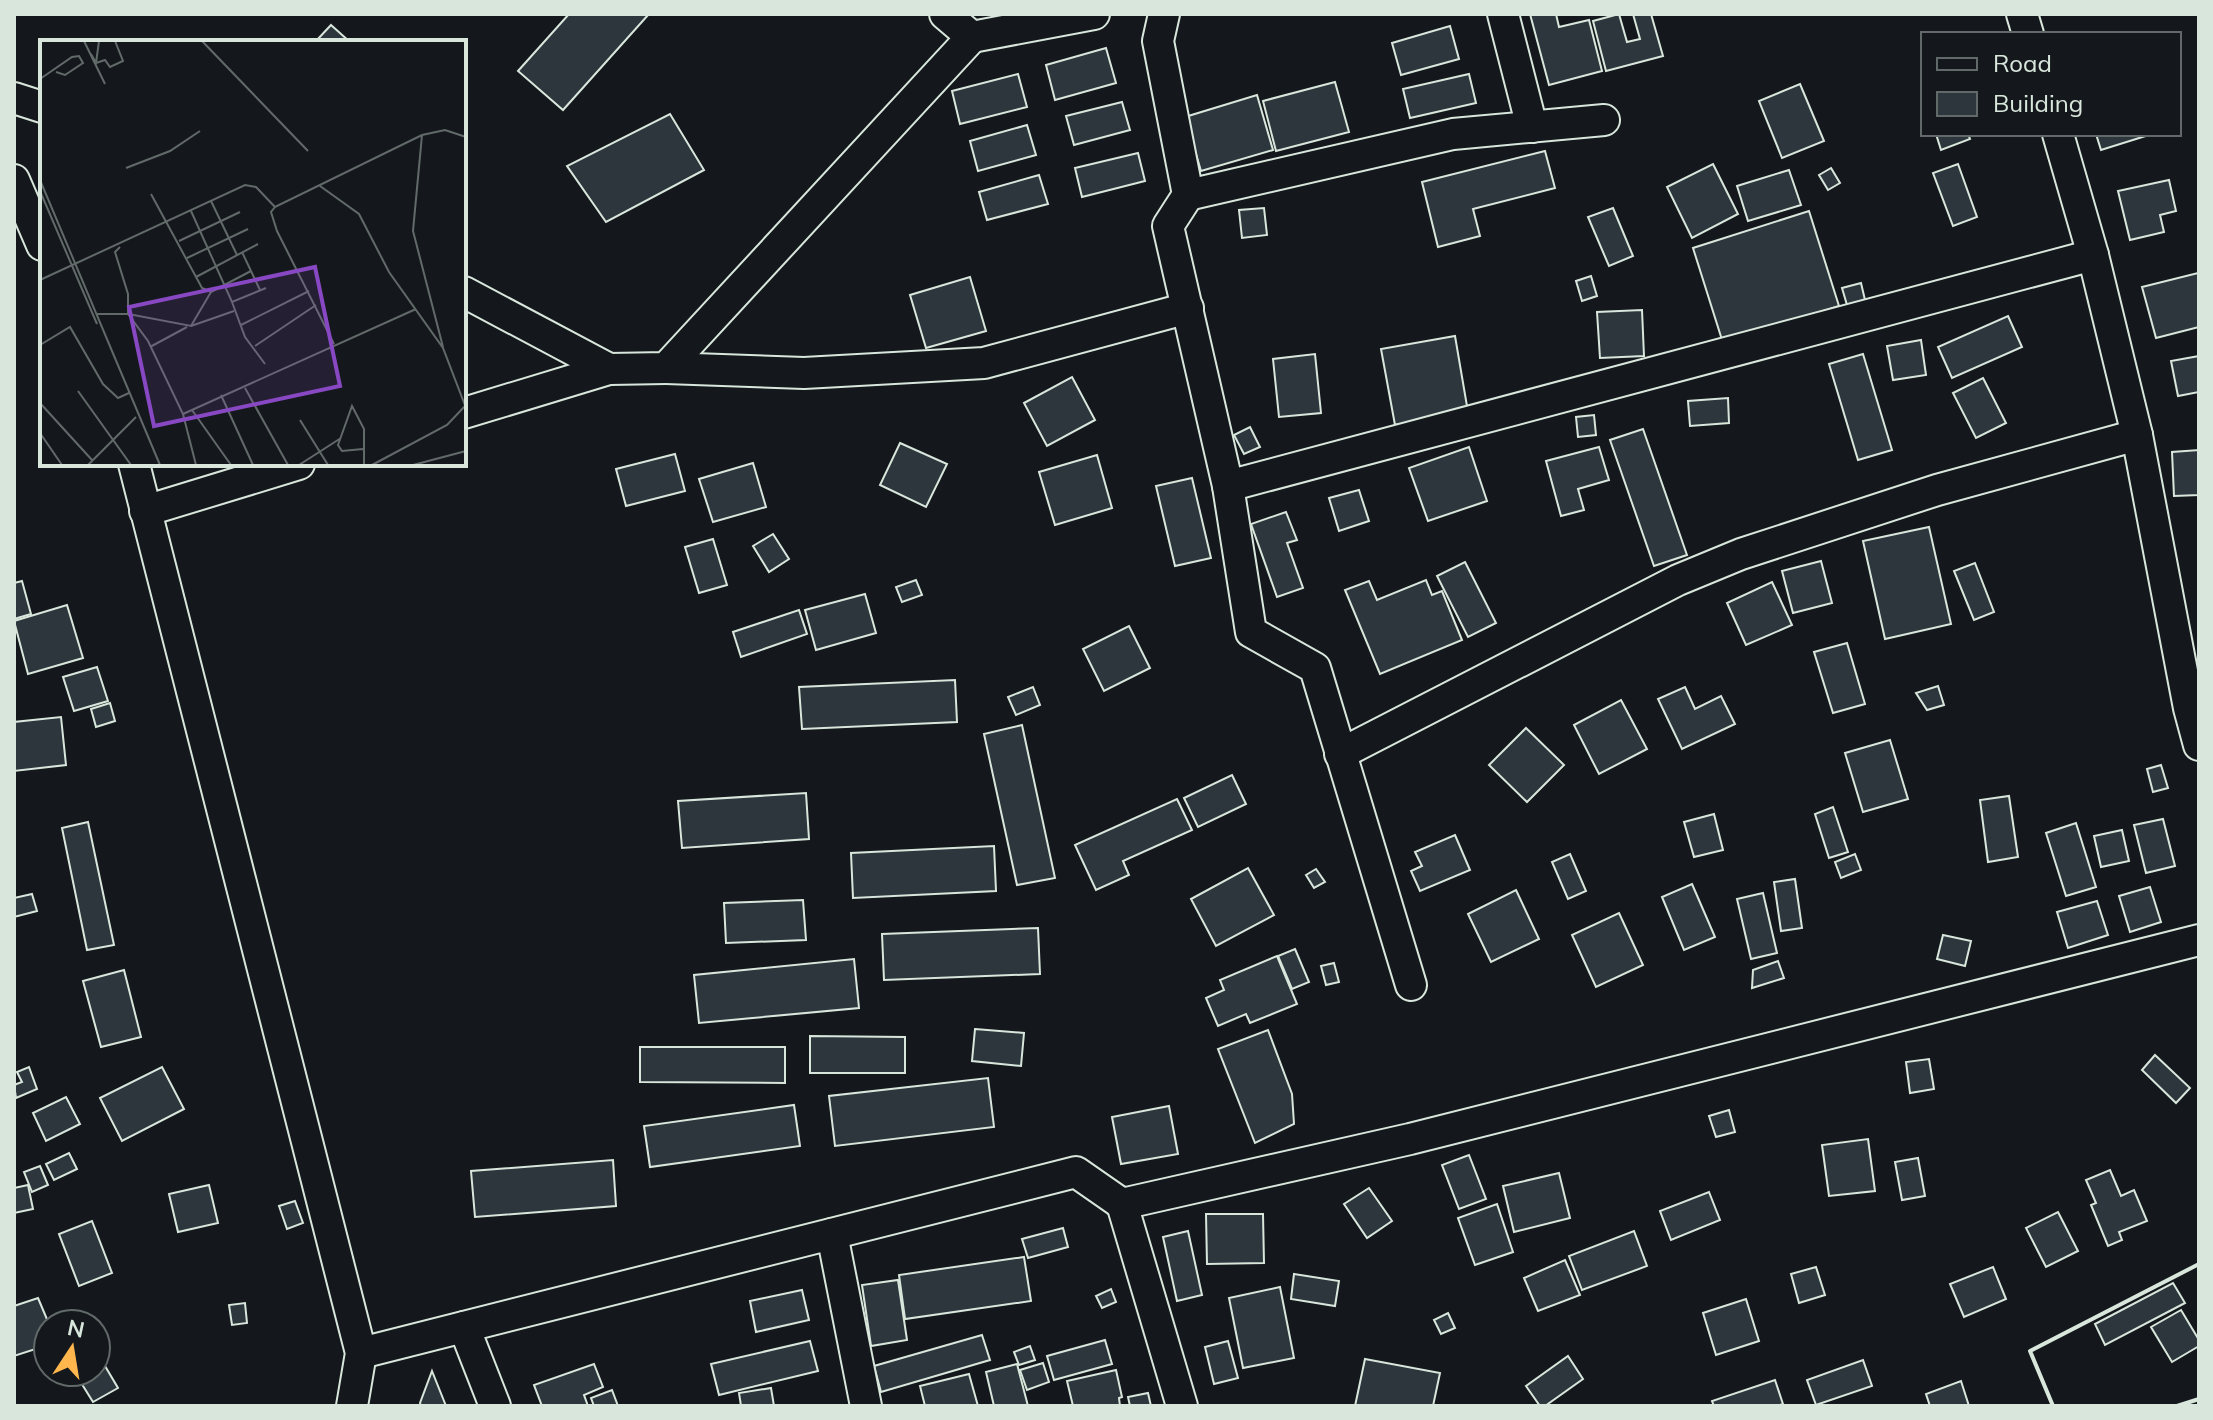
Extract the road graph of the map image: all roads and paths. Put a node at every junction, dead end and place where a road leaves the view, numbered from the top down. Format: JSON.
{"nodes":[{"id":1,"x":945,"y":14,"type":"edge"},
{"id":2,"x":1094,"y":14,"type":"edge"},
{"id":3,"x":1164,"y":14,"type":"edge"},
{"id":4,"x":1503,"y":14,"type":"edge"},
{"id":5,"x":972,"y":37,"type":"junction"},
{"id":6,"x":14,"y":98,"type":"edge"},
{"id":7,"x":40,"y":106,"type":"edge"},
{"id":8,"x":1604,"y":120,"type":"dead end"},
{"id":9,"x":1532,"y":127,"type":"junction"},
{"id":10,"x":2059,"y":136,"type":"edge"},
{"id":11,"x":14,"y":180,"type":"edge"},
{"id":12,"x":1188,"y":195,"type":"junction"},
{"id":13,"x":40,"y":240,"type":"edge"},
{"id":14,"x":2093,"y":255,"type":"junction"},
{"id":15,"x":466,"y":293,"type":"edge"},
{"id":16,"x":1188,"y":308,"type":"junction"},
{"id":17,"x":666,"y":368,"type":"junction"},
{"id":18,"x":609,"y":369,"type":"junction"},
{"id":19,"x":466,"y":412,"type":"edge"},
{"id":20,"x":2137,"y":435,"type":"junction"},
{"id":21,"x":134,"y":466,"type":"edge"},
{"id":22,"x":292,"y":466,"type":"edge"},
{"id":23,"x":1228,"y":486,"type":"junction"},
{"id":24,"x":145,"y":511,"type":"junction"},
{"id":25,"x":2199,"y":745,"type":"edge"},
{"id":26,"x":1340,"y":754,"type":"junction"},
{"id":27,"x":2199,"y":940,"type":"edge"},
{"id":28,"x":1411,"y":985,"type":"dead end"},
{"id":29,"x":1122,"y":1204,"type":"junction"},
{"id":30,"x":832,"y":1234,"type":"junction"},
{"id":31,"x":464,"y":1327,"type":"junction"},
{"id":32,"x":361,"y":1353,"type":"junction"},
{"id":33,"x":352,"y":1406,"type":"edge"},
{"id":34,"x":495,"y":1406,"type":"edge"},
{"id":35,"x":866,"y":1406,"type":"edge"},
{"id":36,"x":1182,"y":1406,"type":"edge"}],
"edges":[{"from":1,"to":5,"type":"street"},
{"from":2,"to":5,"type":"street"},
{"from":3,"to":12,"type":"street"},
{"from":4,"to":9,"type":"street"},
{"from":5,"to":17,"type":"street"},
{"from":6,"to":7,"type":"street"},
{"from":8,"to":9,"type":"street"},
{"from":9,"to":12,"type":"street"},
{"from":10,"to":14,"type":"street"},
{"from":11,"to":13,"type":"street"},
{"from":12,"to":16,"type":"street"},
{"from":14,"to":20,"type":"street"},
{"from":14,"to":23,"type":"street"},
{"from":15,"to":18,"type":"street"},
{"from":16,"to":17,"type":"street"},
{"from":16,"to":23,"type":"street"},
{"from":17,"to":18,"type":"street"},
{"from":18,"to":19,"type":"street"},
{"from":20,"to":25,"type":"street"},
{"from":20,"to":26,"type":"street"},
{"from":21,"to":24,"type":"street"},
{"from":22,"to":24,"type":"street"},
{"from":23,"to":26,"type":"street"},
{"from":24,"to":32,"type":"street"},
{"from":26,"to":28,"type":"street"},
{"from":27,"to":29,"type":"street"},
{"from":29,"to":30,"type":"street"},
{"from":29,"to":36,"type":"street"},
{"from":30,"to":31,"type":"street"},
{"from":30,"to":35,"type":"street"},
{"from":31,"to":32,"type":"street"},
{"from":31,"to":34,"type":"street"},
{"from":32,"to":33,"type":"street"}]}
